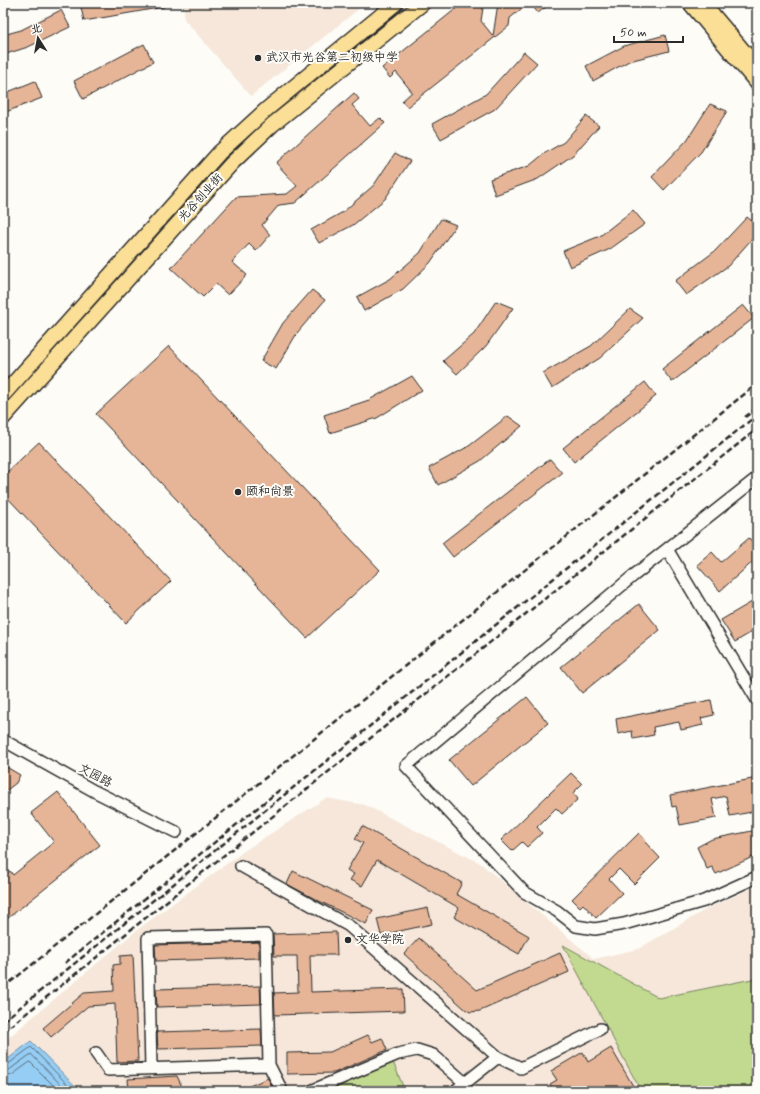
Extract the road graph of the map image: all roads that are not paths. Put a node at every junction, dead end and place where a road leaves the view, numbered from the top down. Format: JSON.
{"nodes":[{"id":1,"x":396,"y":3,"type":"edge"},
{"id":2,"x":423,"y":3,"type":"edge"},
{"id":3,"x":690,"y":3,"type":"edge"},
{"id":4,"x":703,"y":3,"type":"edge"},
{"id":5,"x":757,"y":67,"type":"edge"},
{"id":6,"x":757,"y":83,"type":"edge"},
{"id":7,"x":3,"y":396,"type":"edge"},
{"id":8,"x":3,"y":418,"type":"edge"},
{"id":9,"x":757,"y":478,"type":"edge"},
{"id":10,"x":667,"y":549,"type":"junction"},
{"id":11,"x":757,"y":700,"type":"edge"},
{"id":12,"x":3,"y":740,"type":"edge"},
{"id":13,"x":176,"y":832,"type":"dead end"},
{"id":14,"x":241,"y":866,"type":"dead end"},
{"id":15,"x":757,"y":876,"type":"edge"},
{"id":16,"x":600,"y":1029,"type":"dead end"},
{"id":17,"x":96,"y":1053,"type":"dead end"},
{"id":18,"x":498,"y":1057,"type":"junction"},
{"id":19,"x":269,"y":1065,"type":"junction"},
{"id":20,"x":151,"y":1068,"type":"junction"},
{"id":21,"x":465,"y":1083,"type":"junction"},
{"id":22,"x":282,"y":1091,"type":"edge"},
{"id":23,"x":311,"y":1091,"type":"edge"},
{"id":24,"x":455,"y":1091,"type":"edge"}],
"edges":[{"from":1,"to":7,"type":"main road","name":"光谷创业街"},
{"from":2,"to":8,"type":"main road","name":"光谷创业街"},
{"from":3,"to":6,"type":"main road"},
{"from":4,"to":5,"type":"main road"},
{"from":9,"to":10,"type":"street"},
{"from":10,"to":11,"type":"street"},
{"from":10,"to":15,"type":"street"},
{"from":12,"to":13,"type":"street","name":"文园路"},
{"from":14,"to":18,"type":"street"},
{"from":16,"to":18,"type":"street"},
{"from":17,"to":20,"type":"street"},
{"from":18,"to":21,"type":"street"},
{"from":19,"to":20,"type":"street"},
{"from":19,"to":20,"type":"street"},
{"from":19,"to":22,"type":"street"},
{"from":21,"to":23,"type":"street"},
{"from":21,"to":24,"type":"street"}]}
